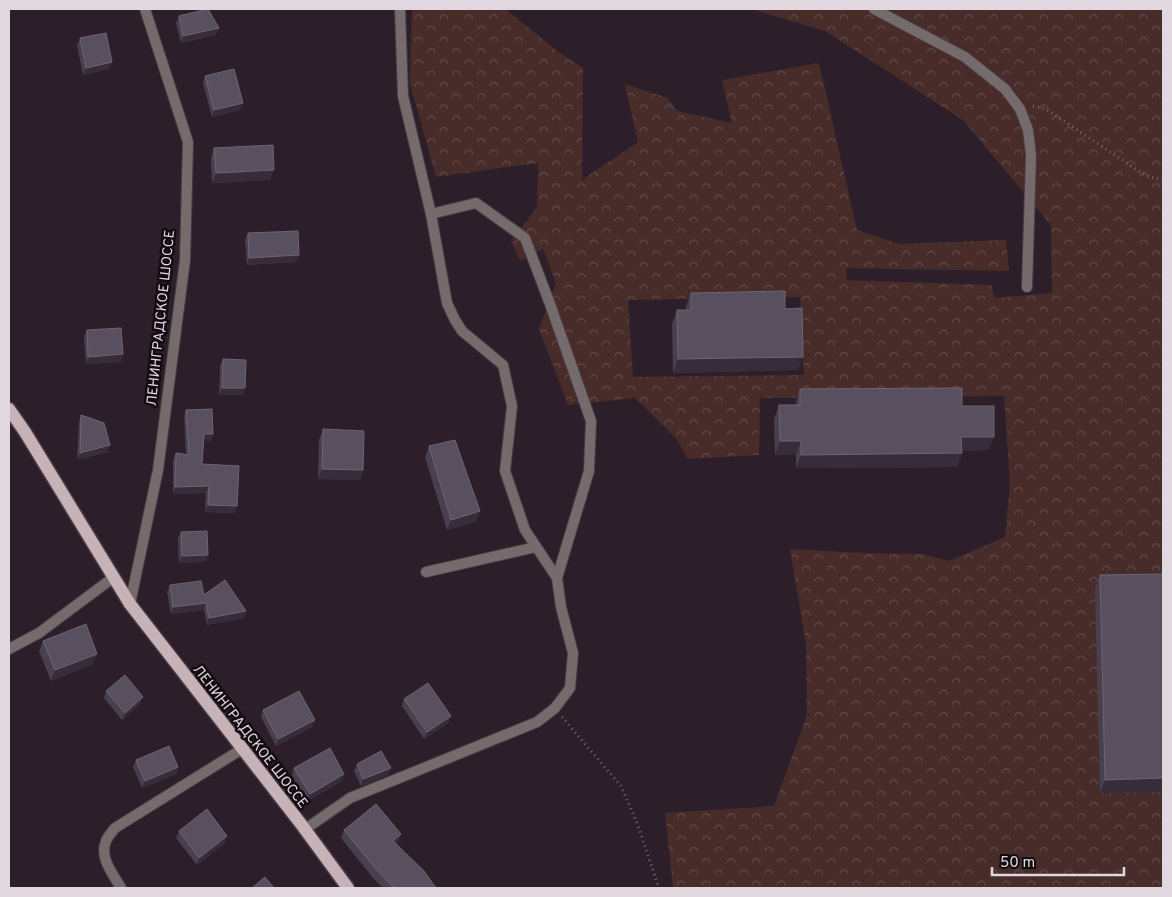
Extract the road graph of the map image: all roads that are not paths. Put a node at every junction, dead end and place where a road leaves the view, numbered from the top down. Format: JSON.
{"nodes":[{"id":1,"x":145,"y":9,"type":"edge"},
{"id":2,"x":400,"y":9,"type":"edge"},
{"id":3,"x":874,"y":9,"type":"edge"},
{"id":4,"x":431,"y":214,"type":"junction"},
{"id":5,"x":1027,"y":287,"type":"dead end"},
{"id":6,"x":9,"y":409,"type":"edge"},
{"id":7,"x":536,"y":547,"type":"junction"},
{"id":8,"x":426,"y":572,"type":"dead end"},
{"id":9,"x":114,"y":577,"type":"junction"},
{"id":10,"x":557,"y":578,"type":"junction"},
{"id":11,"x":130,"y":604,"type":"junction"},
{"id":12,"x":9,"y":649,"type":"edge"},
{"id":13,"x":242,"y":749,"type":"junction"},
{"id":14,"x":304,"y":830,"type":"junction"},
{"id":15,"x":121,"y":888,"type":"edge"},
{"id":16,"x":348,"y":888,"type":"edge"}],
"edges":[{"from":1,"to":11,"type":"street","name":"ЛЕНИНГРАДСКОЕ ШОССЕ"},
{"from":2,"to":4,"type":"street"},
{"from":3,"to":5,"type":"street"},
{"from":4,"to":7,"type":"street"},
{"from":4,"to":10,"type":"street"},
{"from":6,"to":9,"type":"main road","name":"ЛЕНИНГРАДСКОЕ ШОССЕ"},
{"from":7,"to":8,"type":"street"},
{"from":7,"to":10,"type":"street"},
{"from":9,"to":11,"type":"main road","name":"ЛЕНИНГРАДСКОЕ ШОССЕ"},
{"from":9,"to":12,"type":"street"},
{"from":10,"to":14,"type":"street"},
{"from":11,"to":13,"type":"main road","name":"ЛЕНИНГРАДСКОЕ ШОССЕ"},
{"from":13,"to":14,"type":"main road","name":"ЛЕНИНГРАДСКОЕ ШОССЕ"},
{"from":13,"to":15,"type":"street"},
{"from":14,"to":16,"type":"main road","name":"ЛЕНИНГРАДСКОЕ ШОССЕ"}]}
